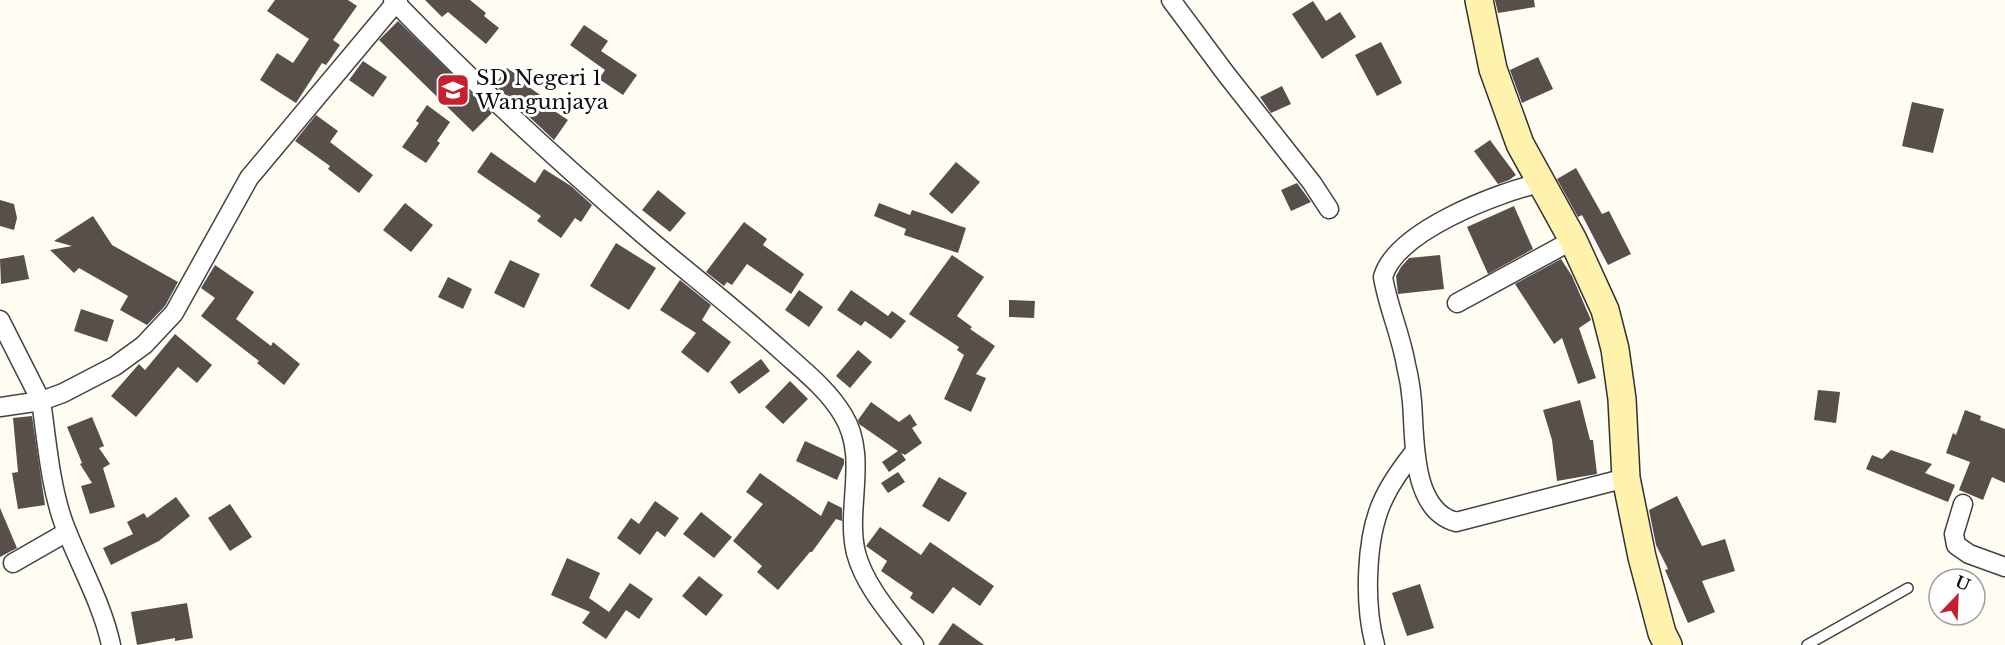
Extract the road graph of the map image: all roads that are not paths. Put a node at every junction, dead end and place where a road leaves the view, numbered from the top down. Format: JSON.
{"nodes":[{"id":1,"x":1171,"y":0,"type":"edge"},
{"id":2,"x":1479,"y":0,"type":"edge"},
{"id":3,"x":396,"y":1,"type":"edge"},
{"id":4,"x":1540,"y":183,"type":"junction"},
{"id":5,"x":1329,"y":209,"type":"dead end"},
{"id":6,"x":1573,"y":240,"type":"junction"},
{"id":7,"x":1457,"y":303,"type":"dead end"},
{"id":8,"x":0,"y":320,"type":"edge"},
{"id":9,"x":41,"y":401,"type":"junction"},
{"id":10,"x":0,"y":407,"type":"edge"},
{"id":11,"x":1415,"y":452,"type":"junction"},
{"id":12,"x":1626,"y":478,"type":"junction"},
{"id":13,"x":1963,"y":504,"type":"dead end"},
{"id":14,"x":67,"y":532,"type":"junction"},
{"id":15,"x":13,"y":563,"type":"dead end"},
{"id":16,"x":2005,"y":567,"type":"edge"},
{"id":17,"x":1908,"y":588,"type":"dead end"},
{"id":18,"x":111,"y":645,"type":"edge"},
{"id":19,"x":914,"y":645,"type":"edge"},
{"id":20,"x":1375,"y":645,"type":"edge"},
{"id":21,"x":1668,"y":645,"type":"edge"},
{"id":22,"x":1807,"y":645,"type":"edge"}],
"edges":[{"from":1,"to":5,"type":"street"},
{"from":2,"to":4,"type":"main road"},
{"from":3,"to":9,"type":"street"},
{"from":3,"to":19,"type":"street"},
{"from":4,"to":6,"type":"main road"},
{"from":4,"to":11,"type":"street"},
{"from":6,"to":7,"type":"street"},
{"from":6,"to":12,"type":"main road"},
{"from":8,"to":9,"type":"street"},
{"from":9,"to":10,"type":"street"},
{"from":9,"to":14,"type":"street"},
{"from":11,"to":12,"type":"street"},
{"from":11,"to":20,"type":"street"},
{"from":12,"to":21,"type":"main road"},
{"from":13,"to":16,"type":"street"},
{"from":14,"to":15,"type":"street"},
{"from":14,"to":18,"type":"street"},
{"from":17,"to":22,"type":"lane"}]}
